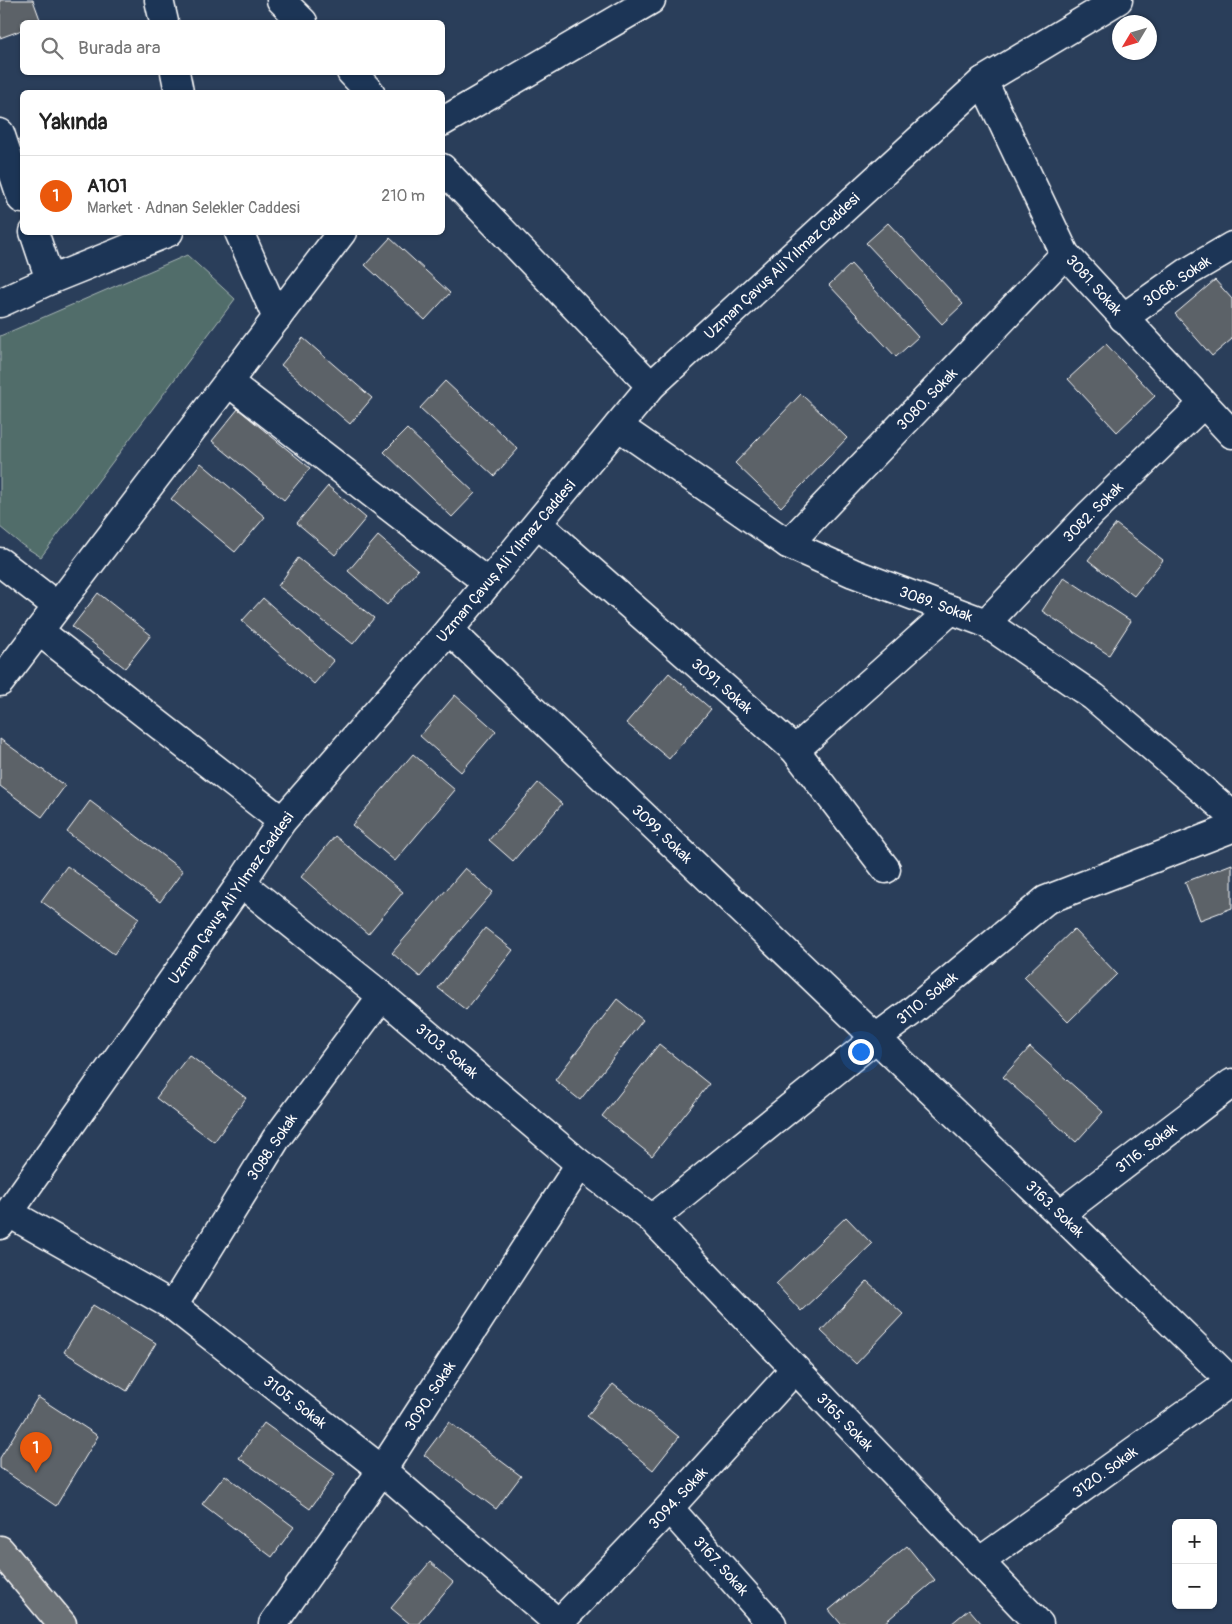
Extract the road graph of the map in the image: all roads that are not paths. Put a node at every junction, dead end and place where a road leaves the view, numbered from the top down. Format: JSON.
{"nodes":[{"id":1,"x":159,"y":0,"type":"edge"},
{"id":2,"x":281,"y":0,"type":"edge"},
{"id":3,"x":651,"y":0,"type":"edge"},
{"id":4,"x":1118,"y":0,"type":"edge"},
{"id":5,"x":164,"y":20,"type":"edge"},
{"id":6,"x":301,"y":20,"type":"edge"},
{"id":7,"x":176,"y":75,"type":"edge"},
{"id":8,"x":354,"y":75,"type":"edge"},
{"id":9,"x":983,"y":81,"type":"junction"},
{"id":10,"x":179,"y":90,"type":"edge"},
{"id":11,"x":368,"y":90,"type":"edge"},
{"id":12,"x":445,"y":120,"type":"edge"},
{"id":13,"x":0,"y":133,"type":"edge"},
{"id":14,"x":445,"y":171,"type":"edge"},
{"id":15,"x":20,"y":193,"type":"edge"},
{"id":16,"x":35,"y":235,"type":"edge"},
{"id":17,"x":162,"y":235,"type":"edge"},
{"id":18,"x":240,"y":235,"type":"edge"},
{"id":19,"x":340,"y":235,"type":"edge"},
{"id":20,"x":1232,"y":246,"type":"edge"},
{"id":21,"x":1065,"y":254,"type":"junction"},
{"id":22,"x":50,"y":280,"type":"junction"},
{"id":23,"x":0,"y":303,"type":"edge"},
{"id":24,"x":277,"y":318,"type":"junction"},
{"id":25,"x":1123,"y":318,"type":"junction"},
{"id":26,"x":228,"y":382,"type":"junction"},
{"id":27,"x":651,"y":386,"type":"junction"},
{"id":28,"x":1204,"y":404,"type":"junction"},
{"id":29,"x":618,"y":426,"type":"junction"},
{"id":30,"x":1232,"y":434,"type":"edge"},
{"id":31,"x":538,"y":524,"type":"junction"},
{"id":32,"x":788,"y":544,"type":"junction"},
{"id":33,"x":0,"y":562,"type":"edge"},
{"id":34,"x":488,"y":583,"type":"junction"},
{"id":35,"x":57,"y":606,"type":"junction"},
{"id":36,"x":951,"y":610,"type":"junction"},
{"id":37,"x":986,"y":623,"type":"junction"},
{"id":38,"x":449,"y":630,"type":"junction"},
{"id":39,"x":39,"y":631,"type":"junction"},
{"id":40,"x":0,"y":682,"type":"edge"},
{"id":41,"x":795,"y":750,"type":"junction"},
{"id":42,"x":1232,"y":815,"type":"edge"},
{"id":43,"x":282,"y":821,"type":"junction"},
{"id":44,"x":1232,"y":828,"type":"edge"},
{"id":45,"x":886,"y":869,"type":"dead end"},
{"id":46,"x":241,"y":883,"type":"junction"},
{"id":47,"x":382,"y":996,"type":"junction"},
{"id":48,"x":876,"y":1038,"type":"junction"},
{"id":49,"x":1232,"y":1083,"type":"edge"},
{"id":50,"x":580,"y":1164,"type":"junction"},
{"id":51,"x":1060,"y":1214,"type":"junction"},
{"id":52,"x":5,"y":1219,"type":"edge"},
{"id":53,"x":652,"y":1219,"type":"junction"},
{"id":54,"x":173,"y":1306,"type":"junction"},
{"id":55,"x":795,"y":1369,"type":"junction"},
{"id":56,"x":1232,"y":1381,"type":"edge"},
{"id":57,"x":382,"y":1470,"type":"junction"},
{"id":58,"x":669,"y":1508,"type":"junction"},
{"id":59,"x":0,"y":1550,"type":"edge"},
{"id":60,"x":979,"y":1562,"type":"junction"},
{"id":61,"x":62,"y":1624,"type":"edge"},
{"id":62,"x":273,"y":1624,"type":"edge"},
{"id":63,"x":558,"y":1624,"type":"edge"},
{"id":64,"x":772,"y":1624,"type":"edge"},
{"id":65,"x":1039,"y":1624,"type":"edge"}],
"edges":[{"from":1,"to":5,"type":"street"},
{"from":2,"to":6,"type":"street"},
{"from":3,"to":12,"type":"street"},
{"from":4,"to":9,"type":"street","name":"Uzman Çavuş Ali Yılmaz Caddesi"},
{"from":7,"to":10,"type":"street"},
{"from":8,"to":11,"type":"street"},
{"from":9,"to":21,"type":"street","name":"3081. Sokak"},
{"from":9,"to":27,"type":"street","name":"Uzman Çavuş Ali Yılmaz Caddesi"},
{"from":13,"to":15,"type":"street"},
{"from":14,"to":27,"type":"street"},
{"from":16,"to":22,"type":"street"},
{"from":17,"to":22,"type":"street"},
{"from":18,"to":24,"type":"street"},
{"from":19,"to":24,"type":"street"},
{"from":20,"to":25,"type":"street","name":"3068. Sokak"},
{"from":21,"to":25,"type":"street","name":"3081. Sokak"},
{"from":21,"to":32,"type":"street","name":"3080. Sokak"},
{"from":22,"to":23,"type":"street"},
{"from":24,"to":26,"type":"street"},
{"from":25,"to":28,"type":"street","name":"3081. Sokak"},
{"from":26,"to":34,"type":"street"},
{"from":26,"to":35,"type":"street"},
{"from":27,"to":29,"type":"street","name":"Uzman Çavuş Ali Yılmaz Caddesi"},
{"from":28,"to":30,"type":"street","name":"3081. Sokak"},
{"from":28,"to":37,"type":"street","name":"3082. Sokak"},
{"from":29,"to":31,"type":"street","name":"Uzman Çavuş Ali Yılmaz Caddesi"},
{"from":29,"to":32,"type":"street","name":"3089. Sokak"},
{"from":31,"to":34,"type":"street","name":"Uzman Çavuş Ali Yılmaz Caddesi"},
{"from":31,"to":41,"type":"street","name":"3091. Sokak"},
{"from":32,"to":36,"type":"street","name":"3089. Sokak"},
{"from":33,"to":35,"type":"street"},
{"from":34,"to":38,"type":"street","name":"Uzman Çavuş Ali Yılmaz Caddesi"},
{"from":35,"to":39,"type":"street"},
{"from":36,"to":37,"type":"street","name":"3089. Sokak"},
{"from":36,"to":41,"type":"street"},
{"from":37,"to":42,"type":"street","name":"3089. Sokak"},
{"from":38,"to":43,"type":"street","name":"Uzman Çavuş Ali Yılmaz Caddesi"},
{"from":38,"to":48,"type":"street","name":"3099. Sokak"},
{"from":39,"to":40,"type":"street"},
{"from":39,"to":43,"type":"street"},
{"from":41,"to":45,"type":"street","name":"3091. Sokak"},
{"from":43,"to":46,"type":"street","name":"Uzman Çavuş Ali Yılmaz Caddesi"},
{"from":44,"to":48,"type":"street","name":"3110. Sokak"},
{"from":46,"to":47,"type":"street","name":"3103. Sokak"},
{"from":46,"to":52,"type":"street","name":"Uzman Çavuş Ali Yılmaz Caddesi"},
{"from":47,"to":50,"type":"street","name":"3103. Sokak"},
{"from":47,"to":54,"type":"street","name":"3088. Sokak"},
{"from":48,"to":51,"type":"street","name":"3163. Sokak"},
{"from":48,"to":53,"type":"street","name":"3110. Sokak"},
{"from":49,"to":51,"type":"street","name":"3116. Sokak"},
{"from":50,"to":53,"type":"street","name":"3103. Sokak"},
{"from":50,"to":57,"type":"street","name":"3090. Sokak"},
{"from":51,"to":56,"type":"street","name":"3163. Sokak"},
{"from":52,"to":54,"type":"street","name":"3105. Sokak"},
{"from":53,"to":55,"type":"street","name":"3165. Sokak"},
{"from":54,"to":57,"type":"street","name":"3105. Sokak"},
{"from":55,"to":58,"type":"street","name":"3094. Sokak"},
{"from":55,"to":60,"type":"street","name":"3165. Sokak"},
{"from":56,"to":60,"type":"street","name":"3120. Sokak"},
{"from":57,"to":62,"type":"street","name":"3090. Sokak"},
{"from":57,"to":63,"type":"street","name":"3105. Sokak"},
{"from":58,"to":63,"type":"street","name":"3094. Sokak"},
{"from":58,"to":64,"type":"street","name":"3167. Sokak"},
{"from":59,"to":61,"type":"main road"},
{"from":60,"to":65,"type":"street","name":"3165. Sokak"}]}
